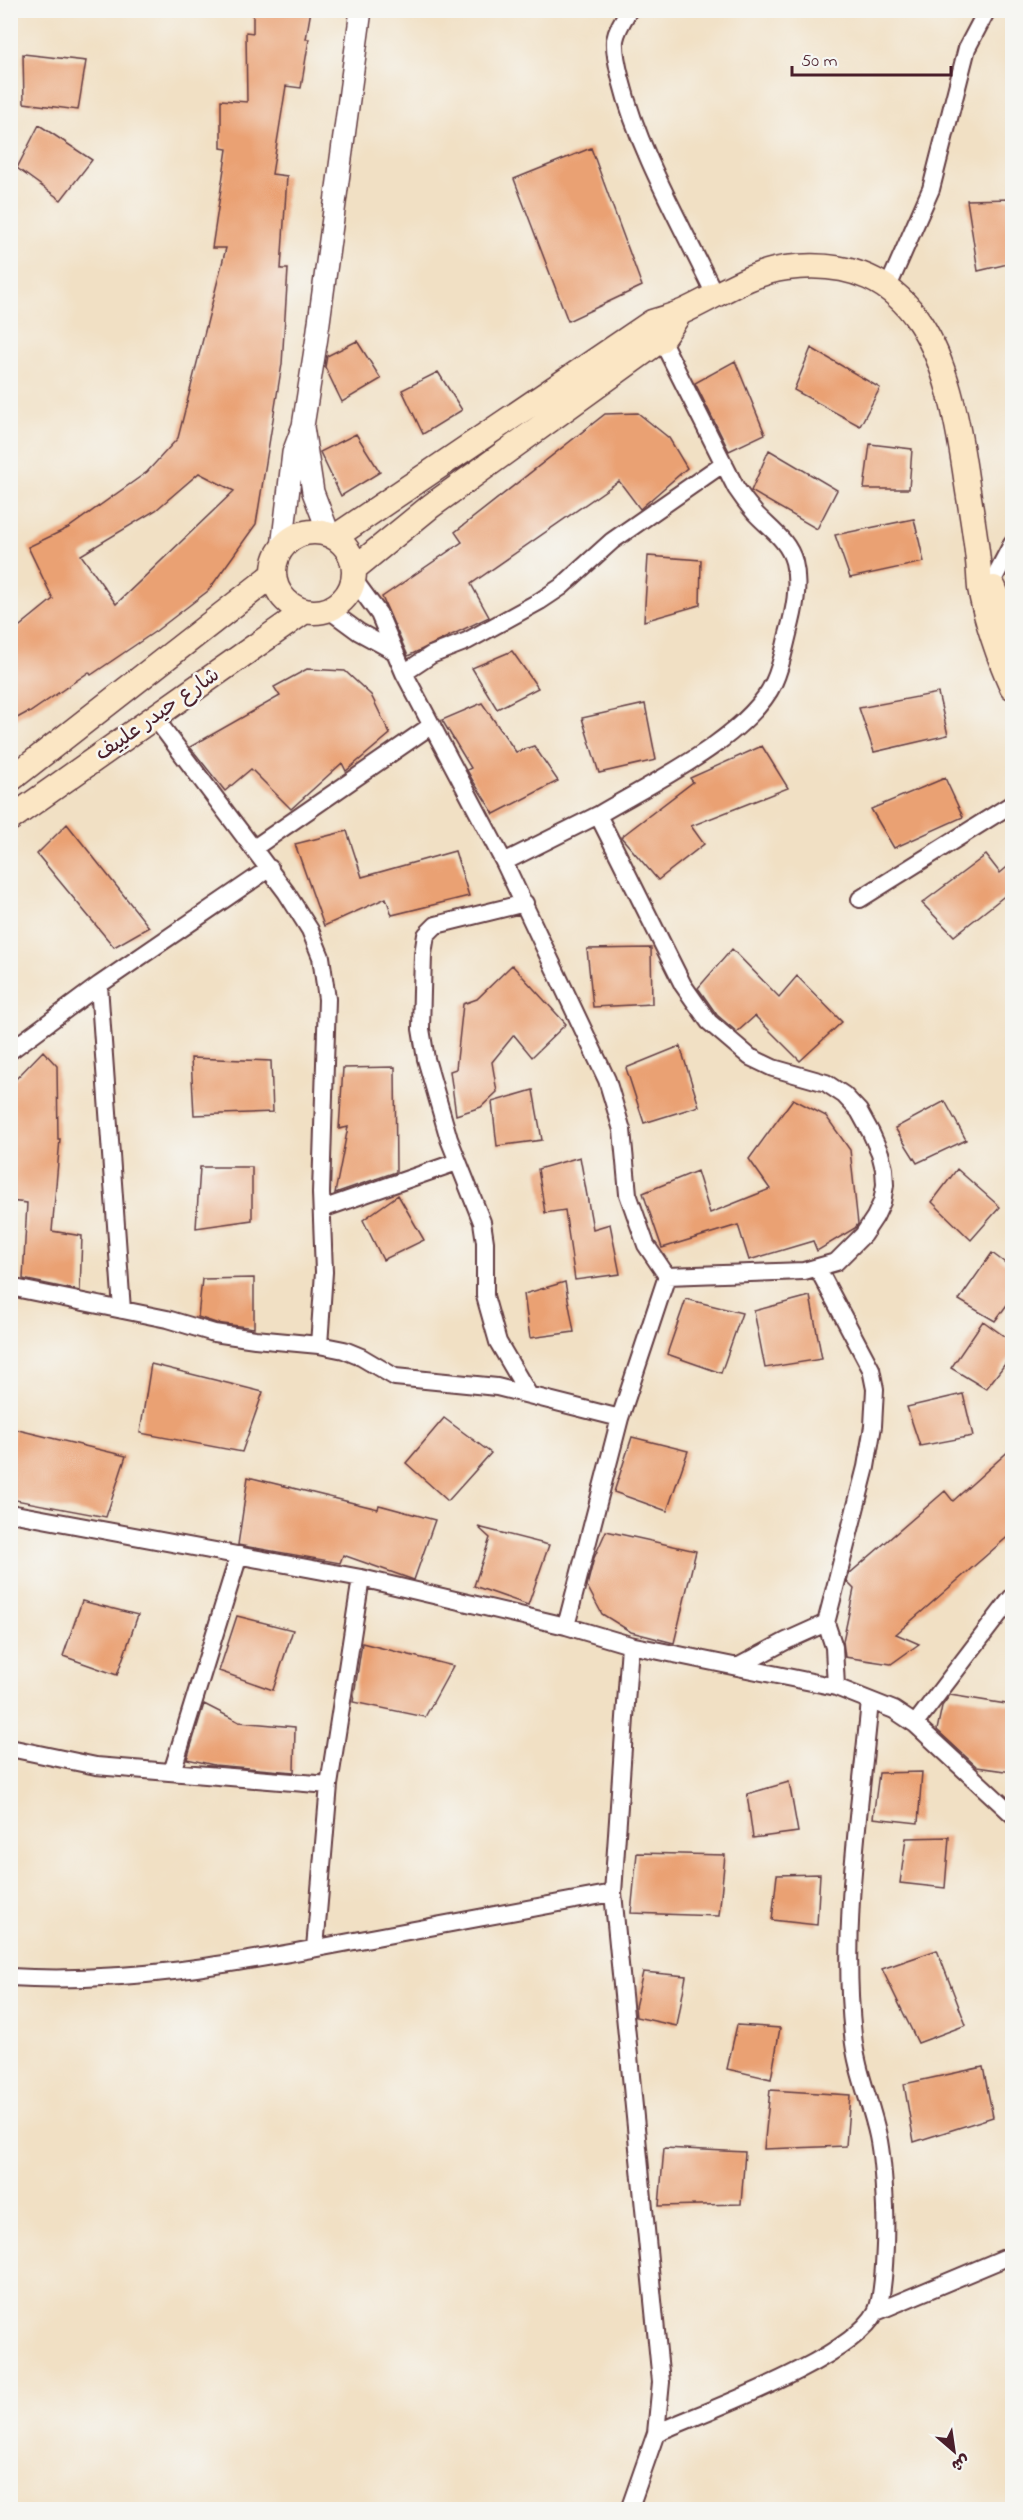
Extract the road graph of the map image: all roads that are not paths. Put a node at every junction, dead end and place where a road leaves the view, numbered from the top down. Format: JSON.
{"nodes":[{"id":1,"x":361,"y":10,"type":"edge"},
{"id":2,"x":629,"y":10,"type":"edge"},
{"id":3,"x":987,"y":10,"type":"edge"},
{"id":4,"x":888,"y":287,"type":"junction"},
{"id":5,"x":715,"y":295,"type":"junction"},
{"id":6,"x":657,"y":331,"type":"junction"},
{"id":7,"x":303,"y":426,"type":"junction"},
{"id":8,"x":724,"y":463,"type":"junction"},
{"id":9,"x":332,"y":536,"type":"junction"},
{"id":10,"x":1012,"y":544,"type":"edge"},
{"id":11,"x":282,"y":548,"type":"junction"},
{"id":12,"x":274,"y":574,"type":"junction"},
{"id":13,"x":355,"y":574,"type":"junction"},
{"id":14,"x":986,"y":585,"type":"junction"},
{"id":15,"x":329,"y":610,"type":"junction"},
{"id":16,"x":305,"y":611,"type":"junction"},
{"id":17,"x":1012,"y":633,"type":"edge"},
{"id":18,"x":392,"y":650,"type":"junction"},
{"id":19,"x":404,"y":673,"type":"junction"},
{"id":20,"x":1012,"y":687,"type":"edge"},
{"id":21,"x":155,"y":718,"type":"junction"},
{"id":22,"x":432,"y":725,"type":"junction"},
{"id":23,"x":10,"y":780,"type":"edge"},
{"id":24,"x":1012,"y":804,"type":"edge"},
{"id":25,"x":598,"y":815,"type":"junction"},
{"id":26,"x":10,"y":819,"type":"edge"},
{"id":27,"x":254,"y":848,"type":"junction"},
{"id":28,"x":504,"y":862,"type":"junction"},
{"id":29,"x":270,"y":868,"type":"junction"},
{"id":30,"x":860,"y":899,"type":"dead end"},
{"id":31,"x":525,"y":903,"type":"junction"},
{"id":32,"x":99,"y":985,"type":"junction"},
{"id":33,"x":10,"y":1051,"type":"edge"},
{"id":34,"x":458,"y":1162,"type":"junction"},
{"id":35,"x":322,"y":1209,"type":"junction"},
{"id":36,"x":818,"y":1269,"type":"junction"},
{"id":37,"x":667,"y":1276,"type":"junction"},
{"id":38,"x":10,"y":1287,"type":"edge"},
{"id":39,"x":122,"y":1310,"type":"junction"},
{"id":40,"x":319,"y":1345,"type":"junction"},
{"id":41,"x":529,"y":1395,"type":"junction"},
{"id":42,"x":620,"y":1418,"type":"junction"},
{"id":43,"x":10,"y":1513,"type":"edge"},
{"id":44,"x":239,"y":1555,"type":"junction"},
{"id":45,"x":361,"y":1578,"type":"junction"},
{"id":46,"x":1012,"y":1597,"type":"edge"},
{"id":47,"x":995,"y":1620,"type":"junction"},
{"id":48,"x":1012,"y":1620,"type":"edge"},
{"id":49,"x":826,"y":1623,"type":"junction"},
{"id":50,"x":566,"y":1626,"type":"junction"},
{"id":51,"x":630,"y":1645,"type":"junction"},
{"id":52,"x":739,"y":1666,"type":"junction"},
{"id":53,"x":836,"y":1687,"type":"junction"},
{"id":54,"x":870,"y":1701,"type":"junction"},
{"id":55,"x":915,"y":1724,"type":"junction"},
{"id":56,"x":10,"y":1748,"type":"edge"},
{"id":57,"x":172,"y":1772,"type":"junction"},
{"id":58,"x":329,"y":1785,"type":"junction"},
{"id":59,"x":1012,"y":1814,"type":"edge"},
{"id":60,"x":613,"y":1893,"type":"junction"},
{"id":61,"x":315,"y":1948,"type":"junction"},
{"id":62,"x":10,"y":1977,"type":"edge"},
{"id":63,"x":1012,"y":2255,"type":"edge"},
{"id":64,"x":876,"y":2312,"type":"junction"},
{"id":65,"x":656,"y":2433,"type":"junction"},
{"id":66,"x":629,"y":2510,"type":"edge"}],
"edges":[{"from":1,"to":7,"type":"street"},
{"from":2,"to":5,"type":"street"},
{"from":3,"to":4,"type":"street"},
{"from":4,"to":5,"type":"main road"},
{"from":4,"to":14,"type":"main road"},
{"from":5,"to":6,"type":"main road"},
{"from":6,"to":8,"type":"street"},
{"from":6,"to":9,"type":"main road"},
{"from":6,"to":13,"type":"main road"},
{"from":7,"to":9,"type":"street"},
{"from":7,"to":11,"type":"street"},
{"from":8,"to":19,"type":"street"},
{"from":8,"to":25,"type":"street"},
{"from":9,"to":11,"type":"main road"},
{"from":9,"to":13,"type":"main road"},
{"from":10,"to":14,"type":"street"},
{"from":11,"to":12,"type":"main road"},
{"from":12,"to":16,"type":"main road"},
{"from":12,"to":23,"type":"main road","name":"شارع حيدر علييف"},
{"from":13,"to":15,"type":"main road"},
{"from":13,"to":18,"type":"street"},
{"from":14,"to":17,"type":"main road"},
{"from":14,"to":20,"type":"main road"},
{"from":15,"to":16,"type":"main road"},
{"from":15,"to":18,"type":"street"},
{"from":16,"to":21,"type":"main road","name":"شارع حيدر علييف"},
{"from":18,"to":19,"type":"street"},
{"from":19,"to":22,"type":"street"},
{"from":21,"to":26,"type":"main road","name":"شارع حيدر علييف"},
{"from":21,"to":27,"type":"street"},
{"from":22,"to":27,"type":"street"},
{"from":22,"to":28,"type":"street"},
{"from":24,"to":30,"type":"street"},
{"from":25,"to":28,"type":"street"},
{"from":25,"to":36,"type":"street"},
{"from":27,"to":29,"type":"street"},
{"from":28,"to":31,"type":"street"},
{"from":29,"to":32,"type":"street"},
{"from":29,"to":35,"type":"street"},
{"from":31,"to":34,"type":"street"},
{"from":31,"to":37,"type":"street"},
{"from":32,"to":33,"type":"street"},
{"from":32,"to":39,"type":"street"},
{"from":34,"to":35,"type":"street"},
{"from":34,"to":41,"type":"street"},
{"from":35,"to":40,"type":"street"},
{"from":36,"to":37,"type":"street"},
{"from":36,"to":49,"type":"street"},
{"from":37,"to":42,"type":"street"},
{"from":38,"to":39,"type":"street"},
{"from":39,"to":40,"type":"street"},
{"from":40,"to":41,"type":"street"},
{"from":41,"to":42,"type":"street"},
{"from":42,"to":50,"type":"street"},
{"from":43,"to":44,"type":"street"},
{"from":44,"to":45,"type":"street"},
{"from":44,"to":57,"type":"street"},
{"from":45,"to":50,"type":"street"},
{"from":45,"to":58,"type":"street"},
{"from":46,"to":47,"type":"street"},
{"from":47,"to":48,"type":"street"},
{"from":47,"to":55,"type":"street"},
{"from":49,"to":52,"type":"street"},
{"from":49,"to":53,"type":"street"},
{"from":50,"to":51,"type":"street"},
{"from":51,"to":52,"type":"street"},
{"from":51,"to":60,"type":"street"},
{"from":52,"to":53,"type":"street"},
{"from":53,"to":54,"type":"street"},
{"from":54,"to":55,"type":"street"},
{"from":54,"to":64,"type":"street"},
{"from":55,"to":59,"type":"street"},
{"from":56,"to":57,"type":"street"},
{"from":57,"to":58,"type":"street"},
{"from":58,"to":61,"type":"street"},
{"from":60,"to":61,"type":"street"},
{"from":60,"to":65,"type":"street"},
{"from":61,"to":62,"type":"street"},
{"from":63,"to":64,"type":"street"},
{"from":64,"to":65,"type":"street"},
{"from":65,"to":66,"type":"street"}]}
